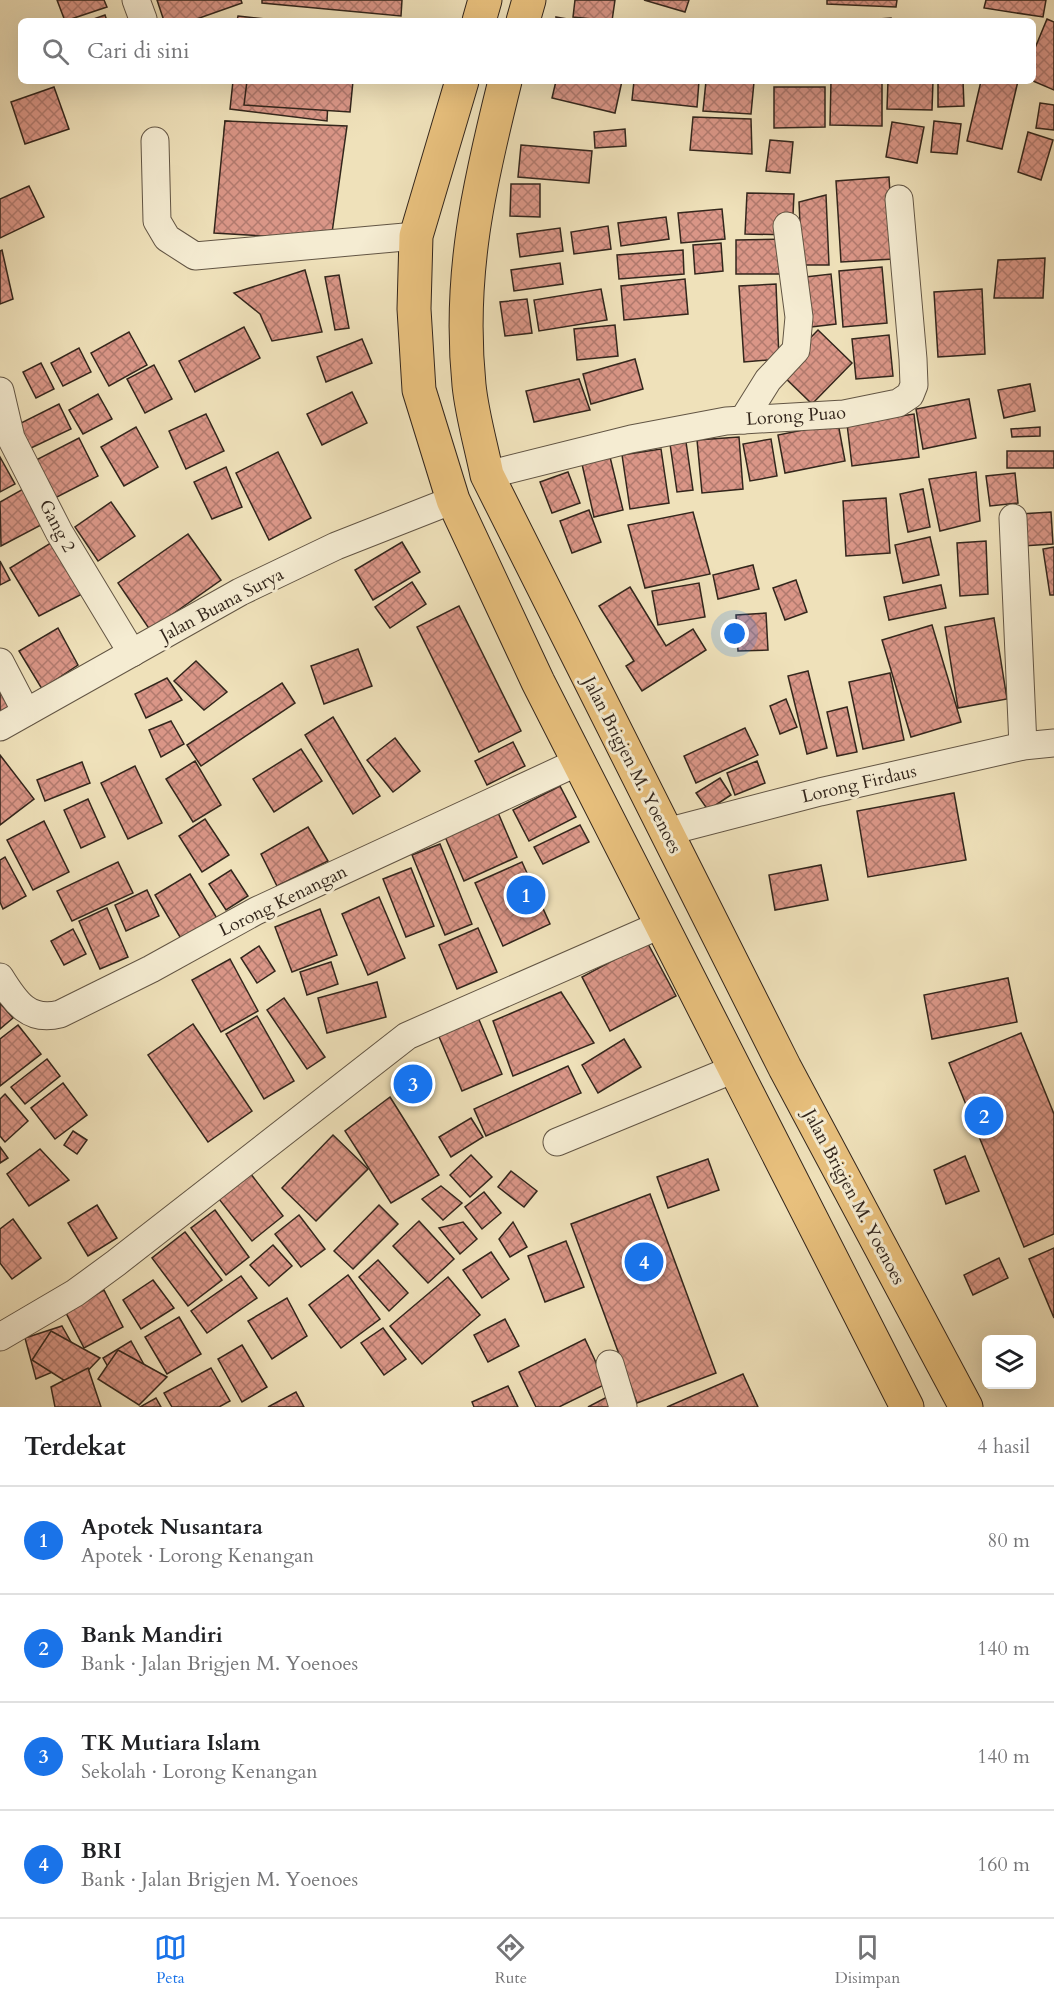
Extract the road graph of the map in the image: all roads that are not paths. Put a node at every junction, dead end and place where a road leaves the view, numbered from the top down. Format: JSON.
{"nodes":[{"id":1,"x":485,"y":0,"type":"edge"},
{"id":2,"x":529,"y":0,"type":"edge"},
{"id":3,"x":480,"y":18,"type":"edge"},
{"id":4,"x":523,"y":18,"type":"edge"},
{"id":5,"x":461,"y":84,"type":"edge"},
{"id":6,"x":504,"y":84,"type":"edge"},
{"id":7,"x":155,"y":141,"type":"dead end"},
{"id":8,"x":899,"y":199,"type":"dead end"},
{"id":9,"x":787,"y":226,"type":"dead end"},
{"id":10,"x":416,"y":236,"type":"junction"},
{"id":11,"x":0,"y":391,"type":"edge"},
{"id":12,"x":743,"y":420,"type":"junction"},
{"id":13,"x":487,"y":475,"type":"junction"},
{"id":14,"x":453,"y":500,"type":"junction"},
{"id":15,"x":1012,"y":518,"type":"dead end"},
{"id":16,"x":132,"y":653,"type":"junction"},
{"id":17,"x":0,"y":662,"type":"edge"},
{"id":18,"x":26,"y":712,"type":"junction"},
{"id":19,"x":0,"y":728,"type":"edge"},
{"id":20,"x":619,"y":742,"type":"junction"},
{"id":21,"x":1054,"y":743,"type":"edge"},
{"id":22,"x":1023,"y":746,"type":"junction"},
{"id":23,"x":580,"y":761,"type":"junction"},
{"id":24,"x":666,"y":832,"type":"junction"},
{"id":25,"x":660,"y":925,"type":"junction"},
{"id":26,"x":0,"y":978,"type":"edge"},
{"id":27,"x":734,"y":1069,"type":"junction"},
{"id":28,"x":557,"y":1142,"type":"dead end"},
{"id":29,"x":0,"y":1337,"type":"edge"},
{"id":30,"x":610,"y":1364,"type":"dead end"},
{"id":31,"x":623,"y":1407,"type":"edge"},
{"id":32,"x":907,"y":1407,"type":"edge"},
{"id":33,"x":966,"y":1407,"type":"edge"}],
"edges":[{"from":1,"to":3,"type":"main road"},
{"from":2,"to":4,"type":"main road"},
{"from":5,"to":10,"type":"main road"},
{"from":6,"to":13,"type":"main road","name":"Jalan Brigjen M. Yoenoes"},
{"from":7,"to":10,"type":"street"},
{"from":8,"to":12,"type":"street","name":"Lorong Puao"},
{"from":9,"to":12,"type":"street"},
{"from":10,"to":14,"type":"main road"},
{"from":11,"to":16,"type":"street","name":"Gang 2"},
{"from":12,"to":13,"type":"street","name":"Lorong Puao"},
{"from":13,"to":20,"type":"main road","name":"Jalan Brigjen M. Yoenoes"},
{"from":14,"to":16,"type":"street","name":"Jalan Buana Surya"},
{"from":14,"to":23,"type":"main road"},
{"from":15,"to":22,"type":"street"},
{"from":16,"to":18,"type":"street","name":"Jalan Buana Surya"},
{"from":17,"to":18,"type":"street"},
{"from":18,"to":19,"type":"street","name":"Jalan Buana Surya"},
{"from":20,"to":23,"type":"main road"},
{"from":20,"to":24,"type":"main road","name":"Jalan Brigjen M. Yoenoes"},
{"from":21,"to":22,"type":"street","name":"Lorong Firdaus"},
{"from":22,"to":24,"type":"street","name":"Lorong Firdaus"},
{"from":23,"to":25,"type":"main road"},
{"from":23,"to":26,"type":"street","name":"Lorong Kenangan"},
{"from":24,"to":33,"type":"main road","name":"Jalan Brigjen M. Yoenoes"},
{"from":25,"to":27,"type":"main road"},
{"from":25,"to":29,"type":"street"},
{"from":27,"to":28,"type":"street"},
{"from":27,"to":32,"type":"main road"},
{"from":30,"to":31,"type":"street"}]}
